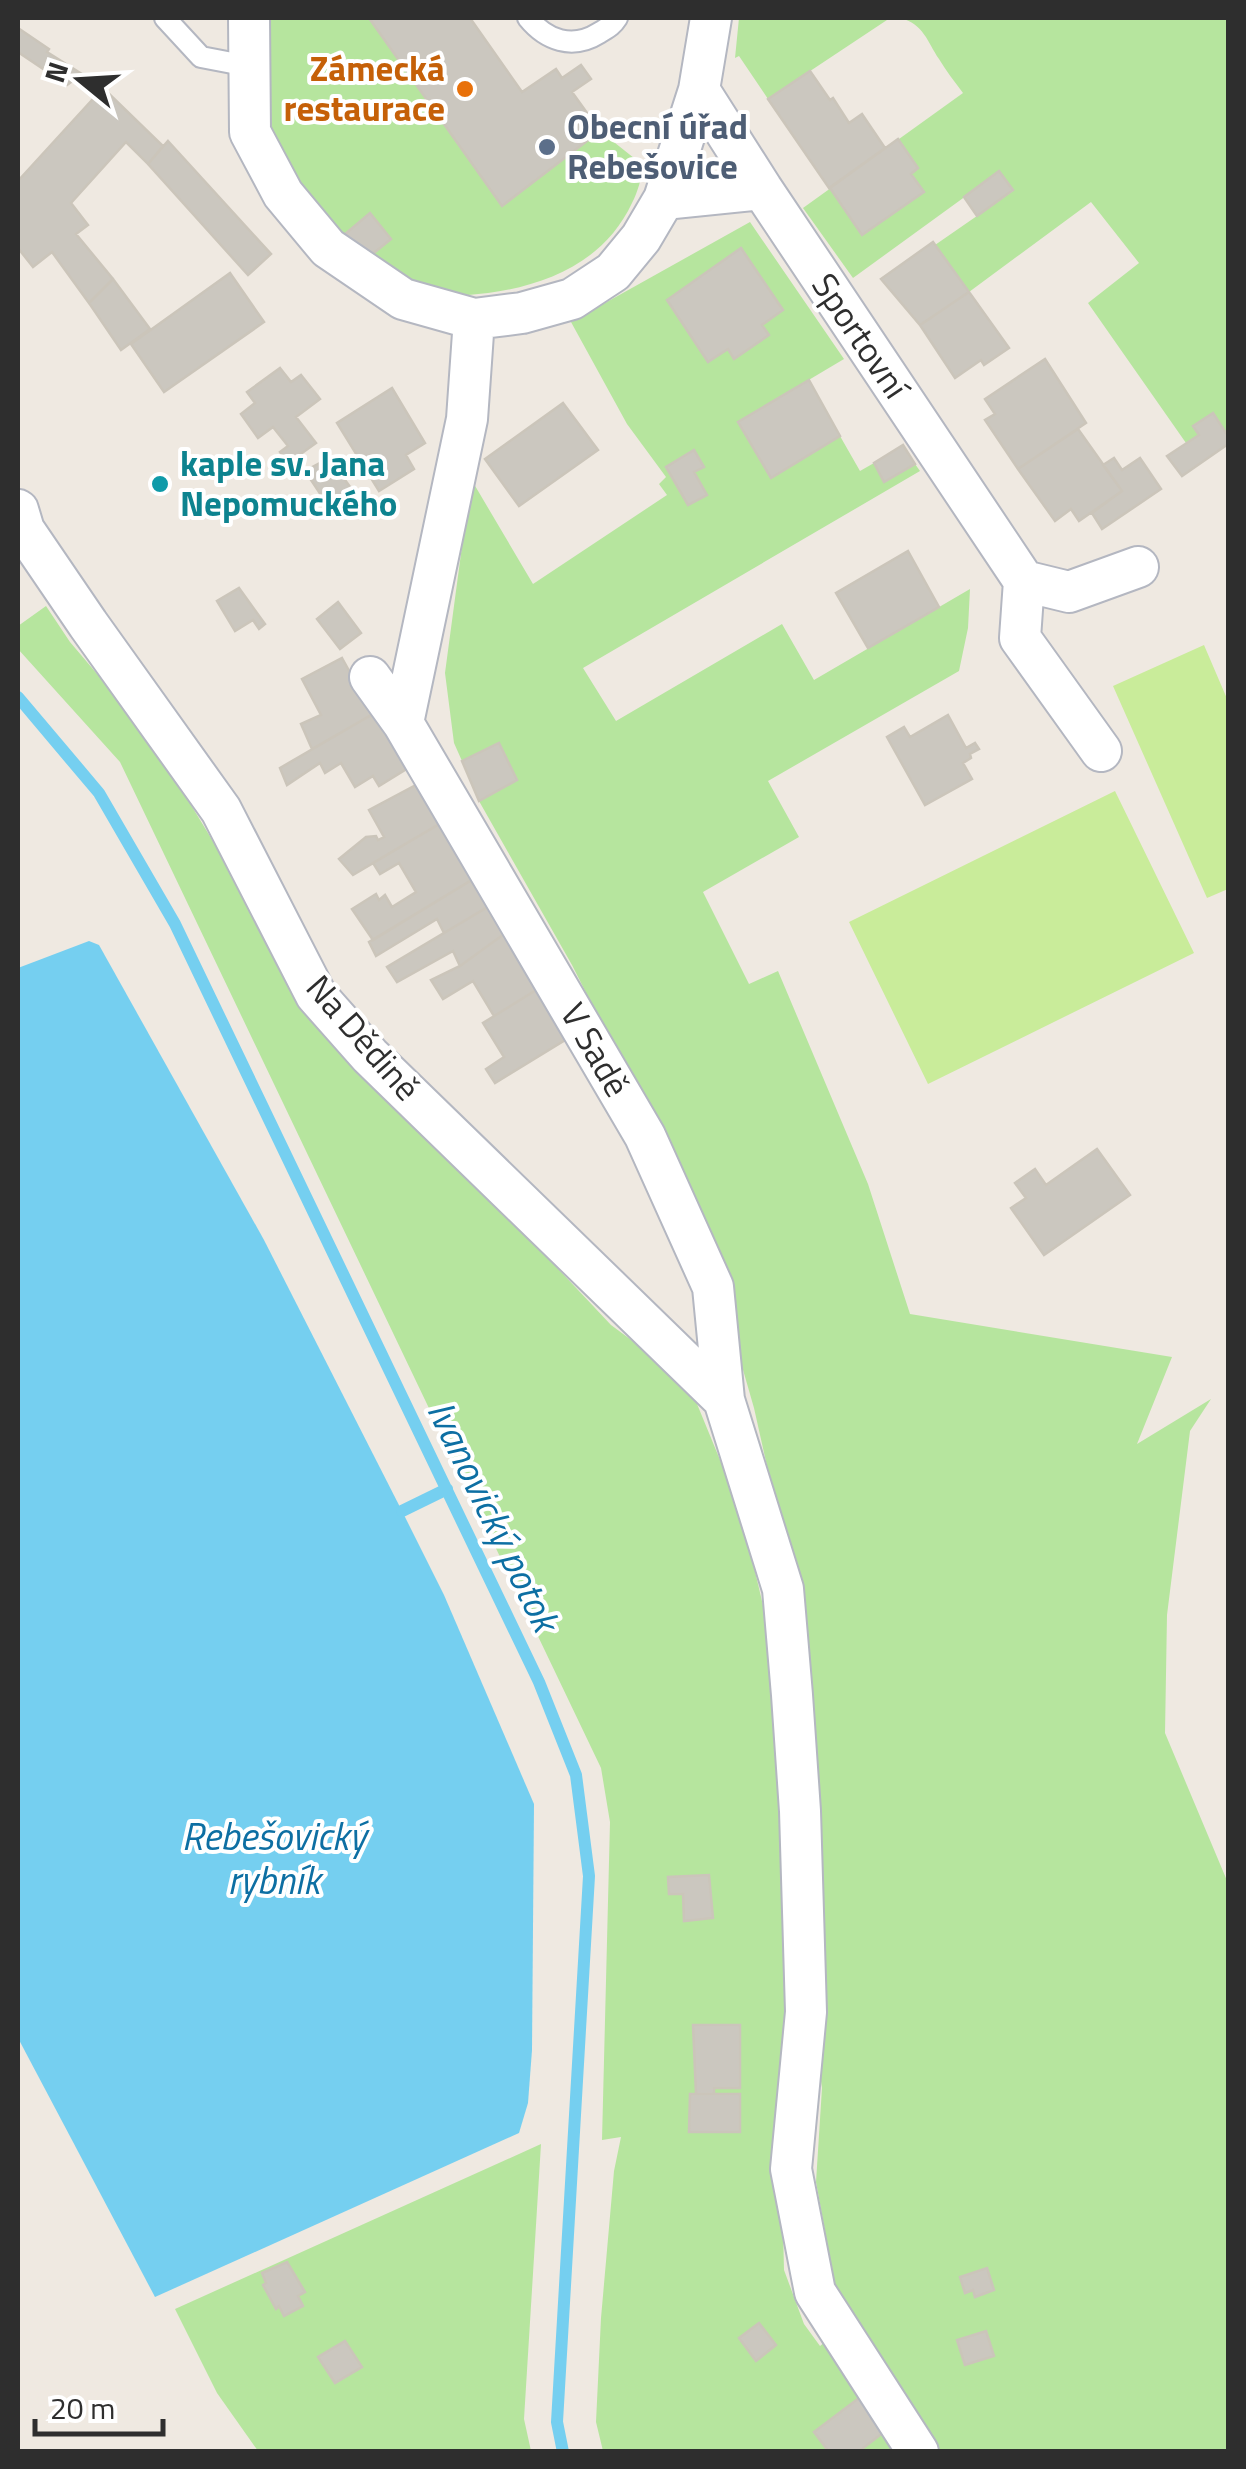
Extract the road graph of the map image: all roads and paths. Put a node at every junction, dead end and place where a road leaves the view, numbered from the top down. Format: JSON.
{"nodes":[{"id":1,"x":164,"y":18,"type":"edge"},
{"id":2,"x":248,"y":18,"type":"edge"},
{"id":3,"x":528,"y":18,"type":"edge"},
{"id":4,"x":617,"y":18,"type":"edge"},
{"id":5,"x":710,"y":18,"type":"edge"},
{"id":6,"x":248,"y":66,"type":"junction"},
{"id":7,"x":699,"y":90,"type":"junction"},
{"id":8,"x":762,"y":189,"type":"junction"},
{"id":9,"x":664,"y":199,"type":"junction"},
{"id":10,"x":474,"y":319,"type":"junction"},
{"id":11,"x":18,"y":510,"type":"edge"},
{"id":12,"x":1138,"y":567,"type":"dead end"},
{"id":13,"x":1024,"y":581,"type":"junction"},
{"id":14,"x":370,"y":677,"type":"dead end"},
{"id":15,"x":404,"y":723,"type":"junction"},
{"id":16,"x":1101,"y":751,"type":"dead end"},
{"id":17,"x":724,"y":1400,"type":"junction"},
{"id":18,"x":918,"y":2452,"type":"edge"}],
"edges":[{"from":1,"to":6,"type":"lane"},
{"from":2,"to":6,"type":"street"},
{"from":3,"to":4,"type":"lane"},
{"from":5,"to":7,"type":"street"},
{"from":6,"to":10,"type":"street"},
{"from":7,"to":8,"type":"street","name":"Sportovní"},
{"from":7,"to":9,"type":"street"},
{"from":8,"to":9,"type":"street"},
{"from":8,"to":13,"type":"street","name":"Sportovní"},
{"from":9,"to":10,"type":"street"},
{"from":10,"to":15,"type":"street"},
{"from":11,"to":17,"type":"street","name":"Na Dědině"},
{"from":12,"to":13,"type":"street"},
{"from":13,"to":16,"type":"street"},
{"from":14,"to":15,"type":"street","name":"V Sadě"},
{"from":15,"to":17,"type":"street","name":"V Sadě"},
{"from":17,"to":18,"type":"street","name":"V Sadě"}]}
